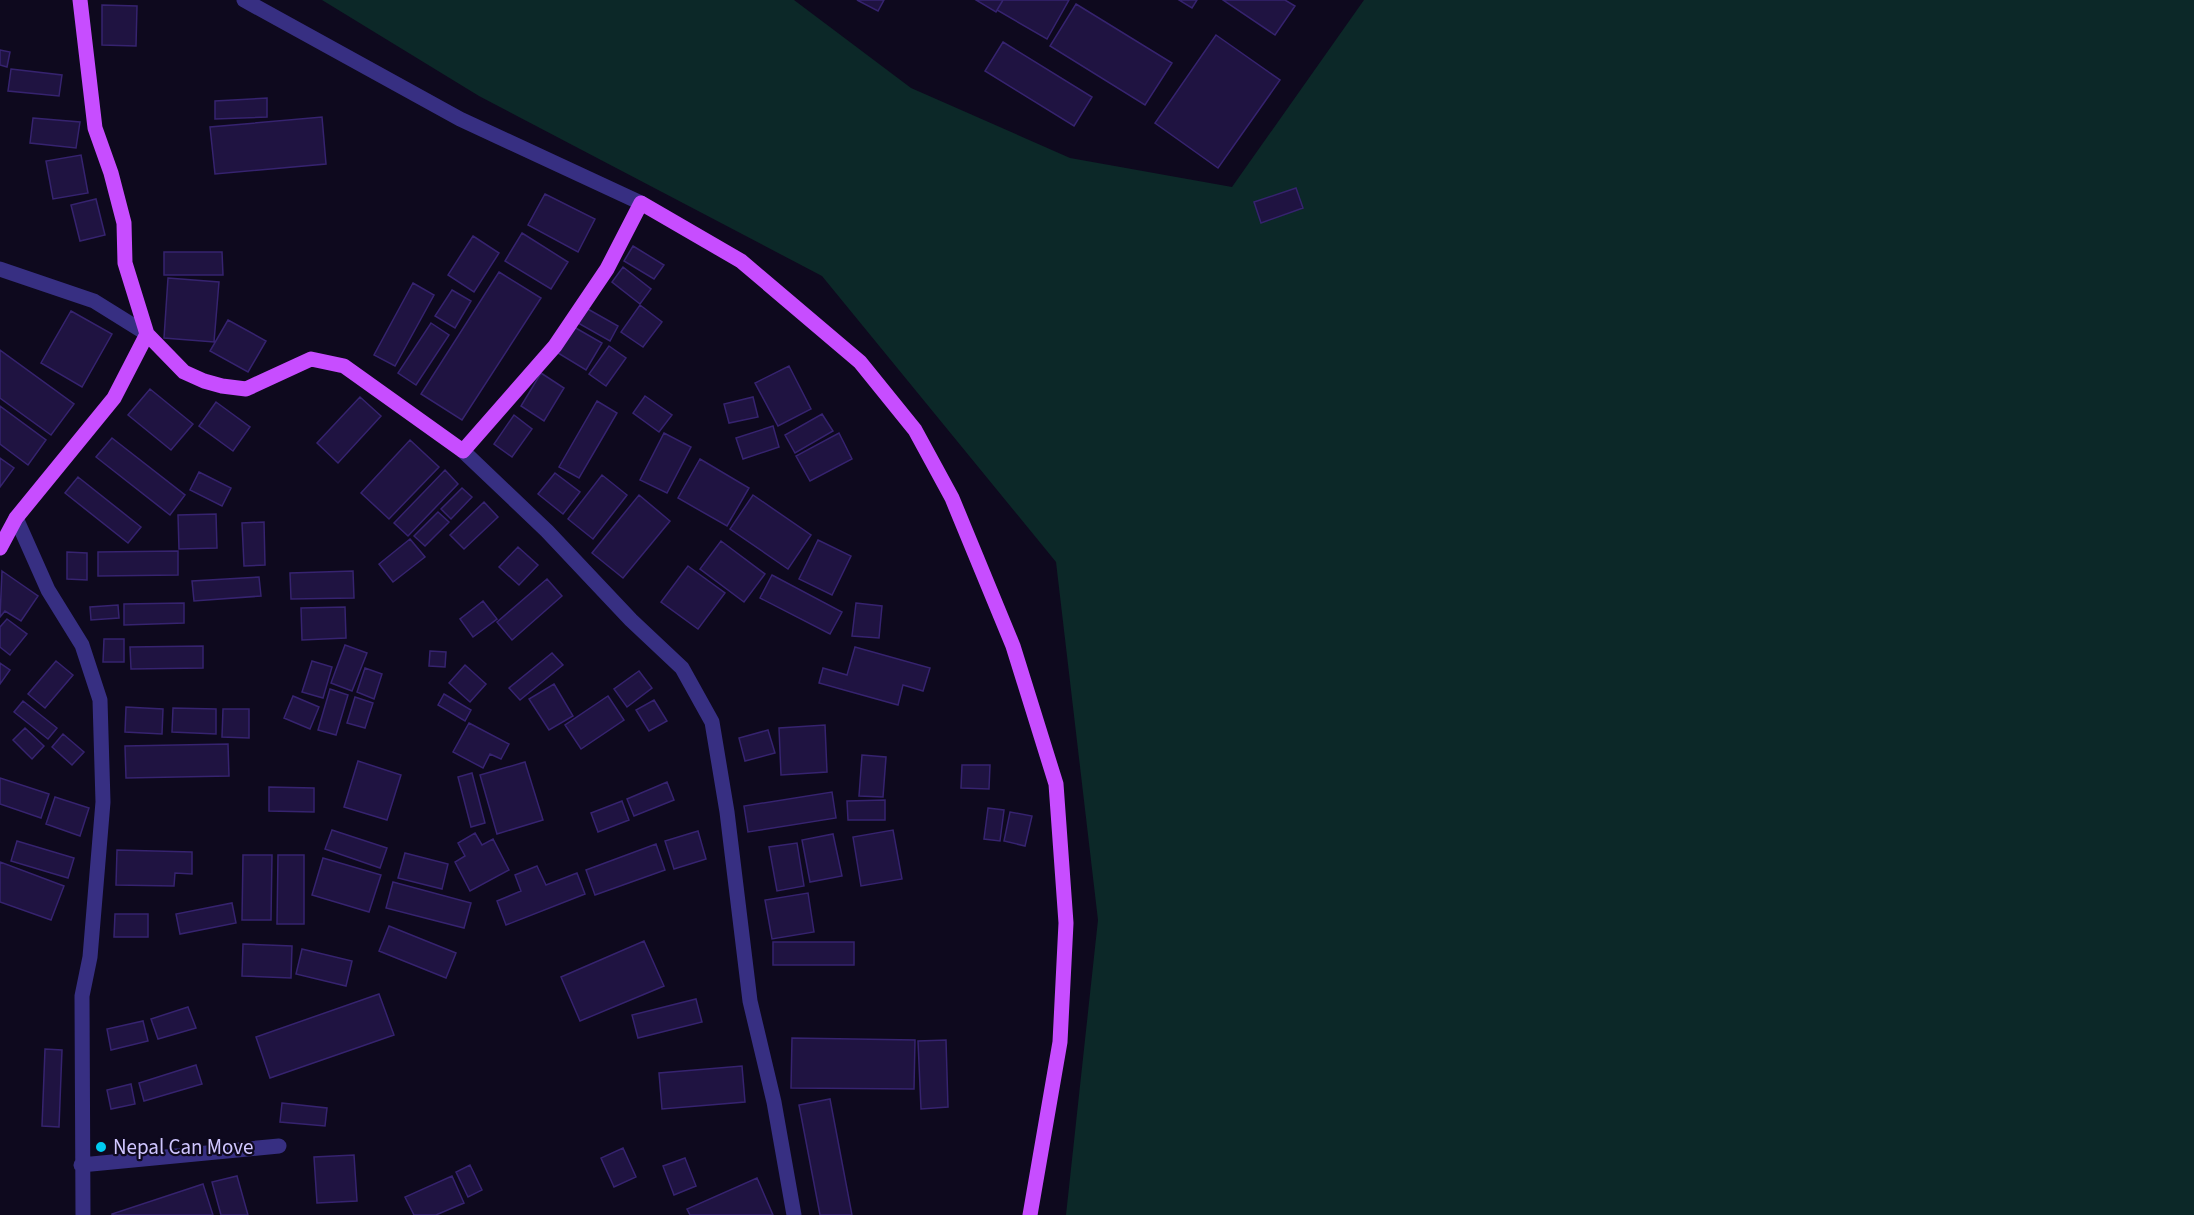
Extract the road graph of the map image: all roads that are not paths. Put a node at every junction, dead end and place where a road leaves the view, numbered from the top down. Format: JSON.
{"nodes":[{"id":1,"x":80,"y":0,"type":"edge"},
{"id":2,"x":244,"y":0,"type":"edge"},
{"id":3,"x":641,"y":203,"type":"junction"},
{"id":4,"x":0,"y":269,"type":"edge"},
{"id":5,"x":147,"y":334,"type":"junction"},
{"id":6,"x":463,"y":451,"type":"junction"},
{"id":7,"x":16,"y":518,"type":"junction"},
{"id":8,"x":0,"y":548,"type":"edge"},
{"id":9,"x":279,"y":1146,"type":"dead end"},
{"id":10,"x":81,"y":1165,"type":"junction"},
{"id":11,"x":83,"y":1215,"type":"edge"},
{"id":12,"x":794,"y":1215,"type":"edge"},
{"id":13,"x":1030,"y":1215,"type":"edge"}],
"edges":[{"from":1,"to":5,"type":"main road"},
{"from":2,"to":3,"type":"street"},
{"from":3,"to":6,"type":"main road"},
{"from":3,"to":13,"type":"main road"},
{"from":4,"to":5,"type":"street"},
{"from":5,"to":6,"type":"main road"},
{"from":5,"to":7,"type":"main road"},
{"from":6,"to":12,"type":"street"},
{"from":7,"to":8,"type":"main road"},
{"from":7,"to":10,"type":"street"},
{"from":9,"to":10,"type":"street"},
{"from":10,"to":11,"type":"street"}]}
